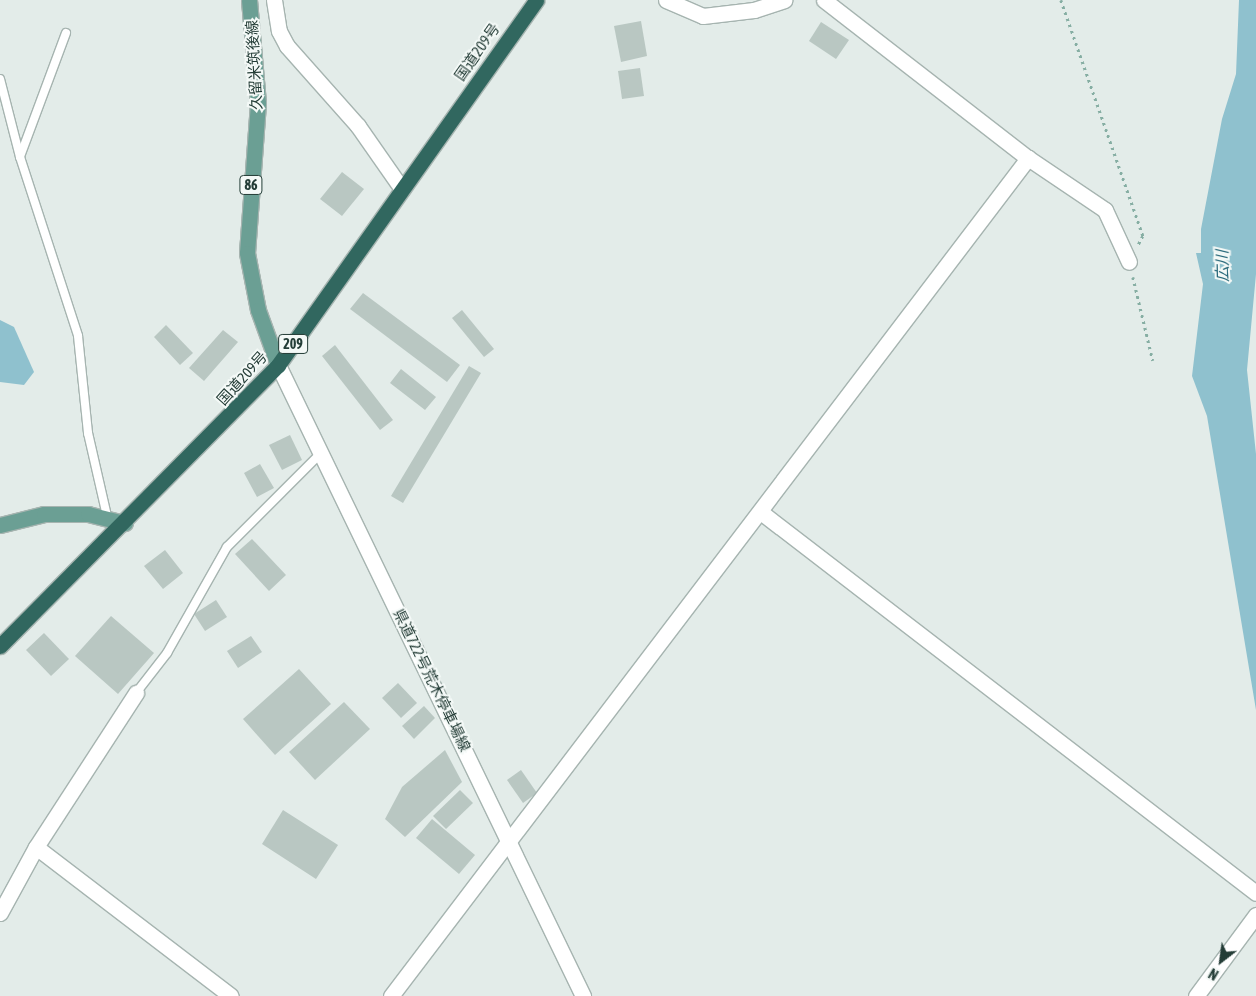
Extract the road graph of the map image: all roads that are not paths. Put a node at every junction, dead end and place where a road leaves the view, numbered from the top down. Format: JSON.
{"nodes":[{"id":1,"x":250,"y":0,"type":"edge"},
{"id":2,"x":274,"y":0,"type":"edge"},
{"id":3,"x":536,"y":0,"type":"edge"},
{"id":4,"x":666,"y":0,"type":"edge"},
{"id":5,"x":784,"y":0,"type":"edge"},
{"id":6,"x":824,"y":0,"type":"edge"},
{"id":7,"x":66,"y":33,"type":"dead end"},
{"id":8,"x":0,"y":79,"type":"edge"},
{"id":9,"x":20,"y":157,"type":"junction"},
{"id":10,"x":1028,"y":158,"type":"junction"},
{"id":11,"x":402,"y":189,"type":"junction"},
{"id":12,"x":1129,"y":262,"type":"road end"},
{"id":13,"x":278,"y":365,"type":"junction"},
{"id":14,"x":321,"y":453,"type":"junction"},
{"id":15,"x":762,"y":513,"type":"junction"},
{"id":16,"x":108,"y":516,"type":"junction"},
{"id":17,"x":125,"y":523,"type":"junction"},
{"id":18,"x":0,"y":526,"type":"edge"},
{"id":19,"x":0,"y":646,"type":"edge"},
{"id":20,"x":136,"y":693,"type":"joint"},
{"id":21,"x":511,"y":841,"type":"junction"},
{"id":22,"x":36,"y":847,"type":"junction"},
{"id":23,"x":1256,"y":893,"type":"edge"},
{"id":24,"x":0,"y":913,"type":"edge"},
{"id":25,"x":1256,"y":914,"type":"edge"},
{"id":26,"x":231,"y":996,"type":"edge"},
{"id":27,"x":391,"y":996,"type":"edge"},
{"id":28,"x":583,"y":996,"type":"edge"},
{"id":29,"x":1196,"y":996,"type":"edge"}],
"edges":[{"from":1,"to":13,"type":"main road","name":"久留米筑後線","number":"86"},
{"from":2,"to":11,"type":"street"},
{"from":3,"to":11,"type":"highway","name":"国道209号","number":"209"},
{"from":4,"to":5,"type":"street"},
{"from":6,"to":10,"type":"street"},
{"from":7,"to":9,"type":"lane"},
{"from":8,"to":9,"type":"lane"},
{"from":9,"to":16,"type":"lane"},
{"from":10,"to":12,"type":"street"},
{"from":10,"to":15,"type":"street"},
{"from":11,"to":13,"type":"highway","name":"国道209号","number":"209"},
{"from":13,"to":14,"type":"street","name":"県道722号荒木停車場線"},
{"from":13,"to":17,"type":"highway","name":"国道209号","number":"209"},
{"from":14,"to":20,"type":"lane"},
{"from":14,"to":21,"type":"street","name":"県道722号荒木停車場線"},
{"from":15,"to":21,"type":"street"},
{"from":15,"to":23,"type":"street"},
{"from":16,"to":17,"type":"main road"},
{"from":16,"to":18,"type":"main road"},
{"from":17,"to":19,"type":"highway","name":"国道209号","number":"209"},
{"from":20,"to":22,"type":"street"},
{"from":21,"to":27,"type":"street"},
{"from":21,"to":28,"type":"street","name":"県道722号荒木停車場線"},
{"from":22,"to":24,"type":"street"},
{"from":22,"to":26,"type":"street"},
{"from":25,"to":29,"type":"street"}]}
